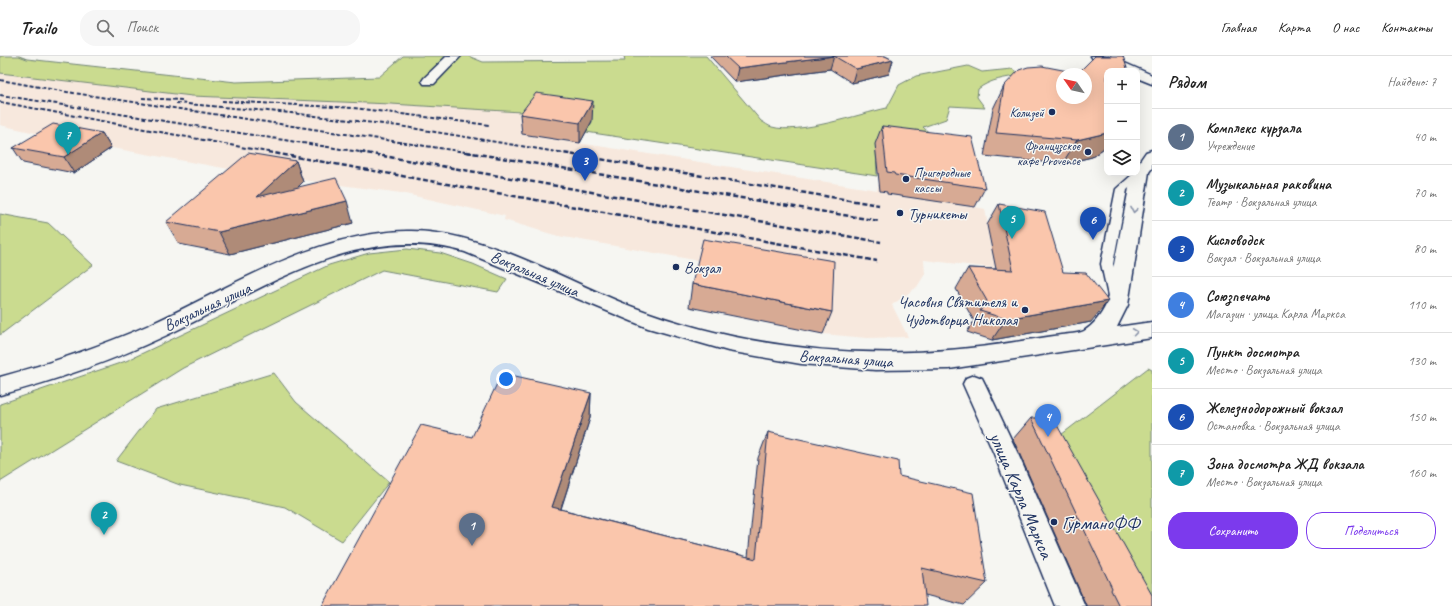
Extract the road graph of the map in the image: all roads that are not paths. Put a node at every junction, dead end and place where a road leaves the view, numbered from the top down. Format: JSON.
{"nodes":[{"id":1,"x":454,"y":56,"type":"edge"},
{"id":2,"x":1098,"y":56,"type":"edge"},
{"id":3,"x":1125,"y":68,"type":"edge"},
{"id":4,"x":1140,"y":74,"type":"edge"},
{"id":5,"x":1152,"y":80,"type":"edge"},
{"id":6,"x":429,"y":81,"type":"dead end"},
{"id":7,"x":1152,"y":155,"type":"edge"},
{"id":8,"x":1152,"y":330,"type":"edge"},
{"id":9,"x":1090,"y":338,"type":"junction"},
{"id":10,"x":974,"y":384,"type":"dead end"},
{"id":11,"x":0,"y":386,"type":"edge"},
{"id":12,"x":1070,"y":606,"type":"edge"}],
"edges":[{"from":1,"to":6,"type":"main road"},
{"from":2,"to":3,"type":"main road"},
{"from":4,"to":5,"type":"main road"},
{"from":7,"to":9,"type":"main road","one_way":true},
{"from":9,"to":8,"type":"main road","name":"Вокзальная улица","one_way":true},
{"from":9,"to":11,"type":"main road","name":"Вокзальная улица"},
{"from":10,"to":12,"type":"street","name":"улица Карла Маркса"}]}
